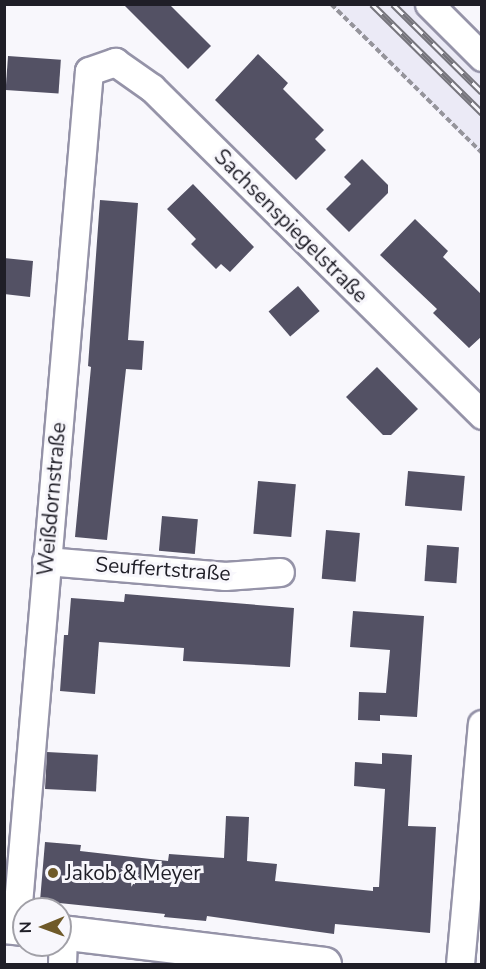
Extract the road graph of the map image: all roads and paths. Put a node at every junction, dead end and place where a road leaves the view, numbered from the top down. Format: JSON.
{"nodes":[{"id":1,"x":331,"y":4,"type":"edge"},
{"id":2,"x":429,"y":4,"type":"edge"},
{"id":3,"x":482,"y":57,"type":"edge"},
{"id":4,"x":89,"y":71,"type":"joint"},
{"id":5,"x":482,"y":153,"type":"edge"},
{"id":6,"x":482,"y":415,"type":"edge"},
{"id":7,"x":46,"y":561,"type":"junction"},
{"id":8,"x":280,"y":572,"type":"dead end"},
{"id":9,"x":482,"y":724,"type":"edge"},
{"id":10,"x":18,"y":897,"type":"edge"},
{"id":11,"x":72,"y":934,"type":"edge"},
{"id":12,"x":206,"y":956,"type":"edge"},
{"id":13,"x":324,"y":964,"type":"edge"},
{"id":14,"x":460,"y":964,"type":"edge"}],
"edges":[{"from":1,"to":5,"type":"path"},
{"from":2,"to":3,"type":"street"},
{"from":4,"to":6,"type":"street","name":"Sachsenspiegelstraße"},
{"from":4,"to":7,"type":"street","name":"Weißdornstraße"},
{"from":7,"to":8,"type":"street","name":"Seuffertstraße"},
{"from":7,"to":10,"type":"street","name":"Weißdornstraße"},
{"from":9,"to":14,"type":"street"},
{"from":11,"to":12,"type":"main road"},
{"from":12,"to":13,"type":"main road"}]}
